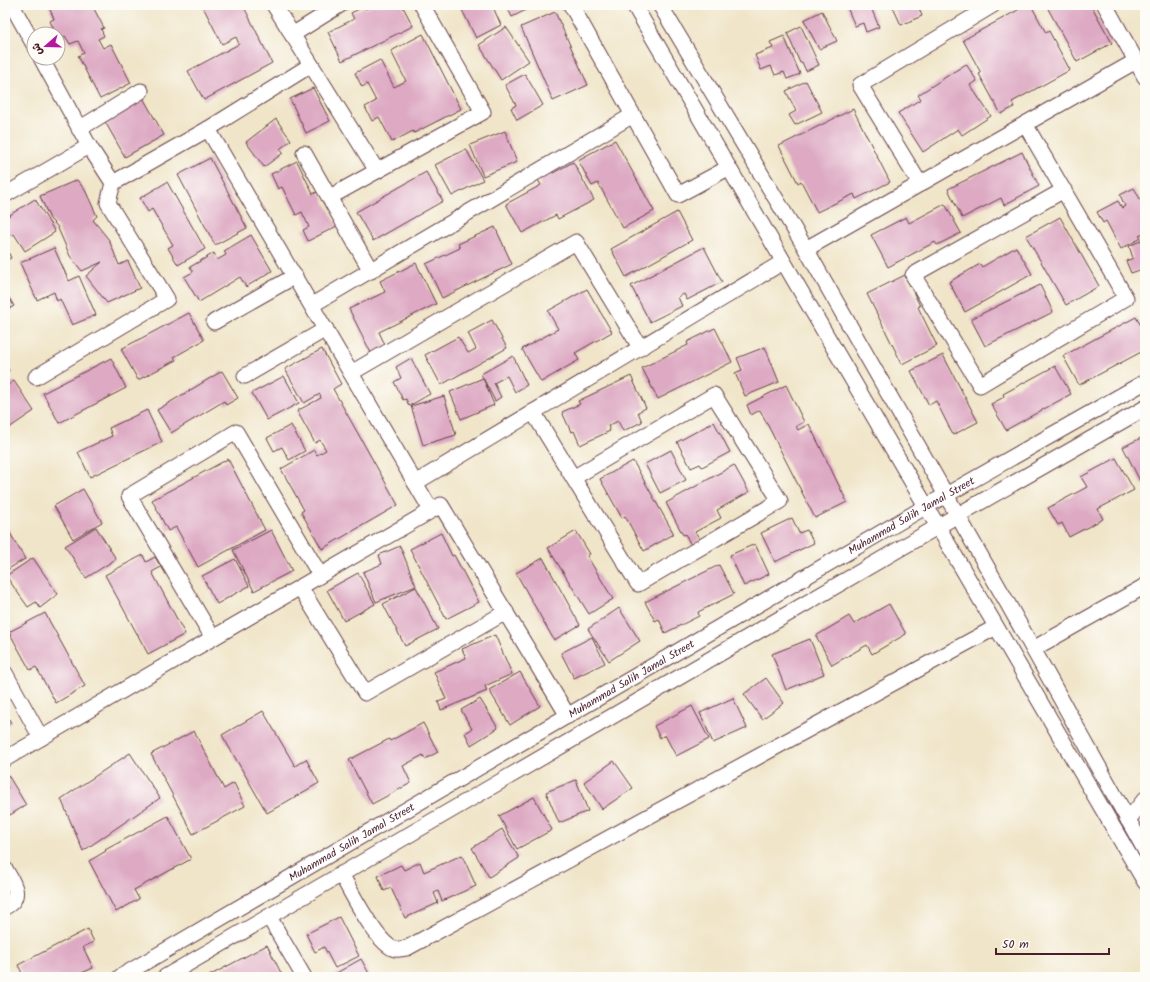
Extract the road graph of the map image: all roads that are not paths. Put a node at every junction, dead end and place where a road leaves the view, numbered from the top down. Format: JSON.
{"nodes":[{"id":1,"x":12,"y":5,"type":"edge"},
{"id":2,"x":274,"y":5,"type":"edge"},
{"id":3,"x":340,"y":5,"type":"edge"},
{"id":4,"x":422,"y":5,"type":"edge"},
{"id":5,"x":571,"y":5,"type":"edge"},
{"id":6,"x":634,"y":5,"type":"edge"},
{"id":7,"x":660,"y":5,"type":"edge"},
{"id":8,"x":993,"y":5,"type":"edge"},
{"id":9,"x":1105,"y":5,"type":"edge"},
{"id":10,"x":26,"y":31,"type":"edge"},
{"id":11,"x":292,"y":34,"type":"junction"},
{"id":12,"x":1136,"y":61,"type":"junction"},
{"id":13,"x":311,"y":65,"type":"junction"},
{"id":14,"x":45,"y":66,"type":"edge"},
{"id":15,"x":1145,"y":77,"type":"edge"},
{"id":16,"x":141,"y":91,"type":"dead end"},
{"id":17,"x":633,"y":115,"type":"junction"},
{"id":18,"x":1025,"y":124,"type":"junction"},
{"id":19,"x":80,"y":129,"type":"junction"},
{"id":20,"x":208,"y":129,"type":"junction"},
{"id":21,"x":89,"y":146,"type":"junction"},
{"id":22,"x":304,"y":153,"type":"dead end"},
{"id":23,"x":728,"y":168,"type":"junction"},
{"id":24,"x":377,"y":171,"type":"junction"},
{"id":25,"x":113,"y":183,"type":"junction"},
{"id":26,"x":920,"y":184,"type":"junction"},
{"id":27,"x":1064,"y":190,"type":"junction"},
{"id":28,"x":5,"y":195,"type":"edge"},
{"id":29,"x":330,"y":197,"type":"junction"},
{"id":30,"x":806,"y":249,"type":"junction"},
{"id":31,"x":783,"y":262,"type":"junction"},
{"id":32,"x":371,"y":271,"type":"junction"},
{"id":33,"x":295,"y":276,"type":"junction"},
{"id":34,"x":312,"y":305,"type":"junction"},
{"id":35,"x":214,"y":322,"type":"dead end"},
{"id":36,"x":326,"y":329,"type":"junction"},
{"id":37,"x":640,"y":347,"type":"junction"},
{"id":38,"x":352,"y":373,"type":"junction"},
{"id":39,"x":245,"y":376,"type":"dead end"},
{"id":40,"x":36,"y":378,"type":"dead end"},
{"id":41,"x":1145,"y":382,"type":"edge"},
{"id":42,"x":1145,"y":408,"type":"edge"},
{"id":43,"x":533,"y":412,"type":"junction"},
{"id":44,"x":573,"y":478,"type":"junction"},
{"id":45,"x":415,"y":483,"type":"junction"},
{"id":46,"x":947,"y":495,"type":"junction"},
{"id":47,"x":926,"y":507,"type":"junction"},
{"id":48,"x":431,"y":510,"type":"junction"},
{"id":49,"x":958,"y":515,"type":"junction"},
{"id":50,"x":937,"y":527,"type":"junction"},
{"id":51,"x":320,"y":575,"type":"junction"},
{"id":52,"x":1145,"y":586,"type":"edge"},
{"id":53,"x":300,"y":587,"type":"junction"},
{"id":54,"x":506,"y":612,"type":"junction"},
{"id":55,"x":996,"y":627,"type":"junction"},
{"id":56,"x":213,"y":638,"type":"junction"},
{"id":57,"x":1033,"y":649,"type":"junction"},
{"id":58,"x":5,"y":672,"type":"edge"},
{"id":59,"x":568,"y":716,"type":"junction"},
{"id":60,"x":41,"y":738,"type":"junction"},
{"id":61,"x":5,"y":759,"type":"edge"},
{"id":62,"x":1145,"y":800,"type":"edge"},
{"id":63,"x":1128,"y":820,"type":"junction"},
{"id":64,"x":1145,"y":850,"type":"edge"},
{"id":65,"x":5,"y":869,"type":"edge"},
{"id":66,"x":341,"y":874,"type":"junction"},
{"id":67,"x":1145,"y":882,"type":"edge"},
{"id":68,"x":5,"y":907,"type":"edge"},
{"id":69,"x":269,"y":917,"type":"junction"},
{"id":70,"x":120,"y":977,"type":"edge"},
{"id":71,"x":165,"y":977,"type":"edge"},
{"id":72,"x":304,"y":977,"type":"edge"}],
"edges":[{"from":1,"to":10,"type":"street"},
{"from":2,"to":11,"type":"street"},
{"from":3,"to":11,"type":"street"},
{"from":4,"to":24,"type":"street"},
{"from":5,"to":17,"type":"street"},
{"from":6,"to":23,"type":"street"},
{"from":7,"to":30,"type":"street"},
{"from":8,"to":26,"type":"street"},
{"from":9,"to":12,"type":"street"},
{"from":11,"to":13,"type":"street"},
{"from":12,"to":15,"type":"street"},
{"from":12,"to":18,"type":"street"},
{"from":13,"to":20,"type":"street"},
{"from":13,"to":24,"type":"street"},
{"from":14,"to":19,"type":"street"},
{"from":16,"to":19,"type":"street"},
{"from":17,"to":23,"type":"street"},
{"from":17,"to":32,"type":"street"},
{"from":18,"to":26,"type":"street"},
{"from":18,"to":27,"type":"street"},
{"from":19,"to":21,"type":"street"},
{"from":20,"to":25,"type":"street"},
{"from":20,"to":33,"type":"street"},
{"from":21,"to":25,"type":"street"},
{"from":21,"to":28,"type":"street"},
{"from":22,"to":29,"type":"street"},
{"from":23,"to":31,"type":"street"},
{"from":24,"to":29,"type":"street"},
{"from":25,"to":40,"type":"street"},
{"from":26,"to":30,"type":"street"},
{"from":27,"to":27,"type":"street"},
{"from":29,"to":32,"type":"street"},
{"from":30,"to":46,"type":"street"},
{"from":31,"to":37,"type":"street"},
{"from":31,"to":47,"type":"street"},
{"from":32,"to":34,"type":"street"},
{"from":33,"to":34,"type":"street"},
{"from":33,"to":35,"type":"street"},
{"from":34,"to":36,"type":"street"},
{"from":36,"to":38,"type":"street"},
{"from":36,"to":39,"type":"street"},
{"from":37,"to":38,"type":"street"},
{"from":37,"to":43,"type":"street"},
{"from":38,"to":45,"type":"street"},
{"from":41,"to":46,"type":"street","name":"Muhammad Salih Jamal Street"},
{"from":42,"to":49,"type":"street","name":"Muhammad Salih Jamal Street"},
{"from":43,"to":44,"type":"street"},
{"from":43,"to":45,"type":"street"},
{"from":44,"to":44,"type":"street"},
{"from":45,"to":48,"type":"street"},
{"from":46,"to":47,"type":"street","name":"Muhammad Salih Jamal Street"},
{"from":46,"to":49,"type":"street"},
{"from":47,"to":50,"type":"street"},
{"from":47,"to":59,"type":"street","name":"Muhammad Salih Jamal Street"},
{"from":48,"to":51,"type":"street"},
{"from":48,"to":54,"type":"street"},
{"from":49,"to":50,"type":"street","name":"Muhammad Salih Jamal Street"},
{"from":49,"to":57,"type":"street"},
{"from":50,"to":55,"type":"street"},
{"from":50,"to":66,"type":"street","name":"Muhammad Salih Jamal Street"},
{"from":51,"to":53,"type":"street"},
{"from":51,"to":56,"type":"street"},
{"from":52,"to":57,"type":"street"},
{"from":53,"to":54,"type":"street"},
{"from":53,"to":56,"type":"street"},
{"from":54,"to":59,"type":"street"},
{"from":55,"to":66,"type":"street"},
{"from":55,"to":67,"type":"street"},
{"from":56,"to":60,"type":"street"},
{"from":57,"to":63,"type":"street"},
{"from":58,"to":60,"type":"street"},
{"from":59,"to":70,"type":"street","name":"Muhammad Salih Jamal Street"},
{"from":60,"to":61,"type":"street"},
{"from":62,"to":63,"type":"street"},
{"from":63,"to":64,"type":"street"},
{"from":65,"to":68,"type":"street"},
{"from":66,"to":69,"type":"street","name":"Muhammad Salih Jamal Street"},
{"from":69,"to":71,"type":"street","name":"Muhammad Salih Jamal Street"},
{"from":69,"to":72,"type":"street"}]}
